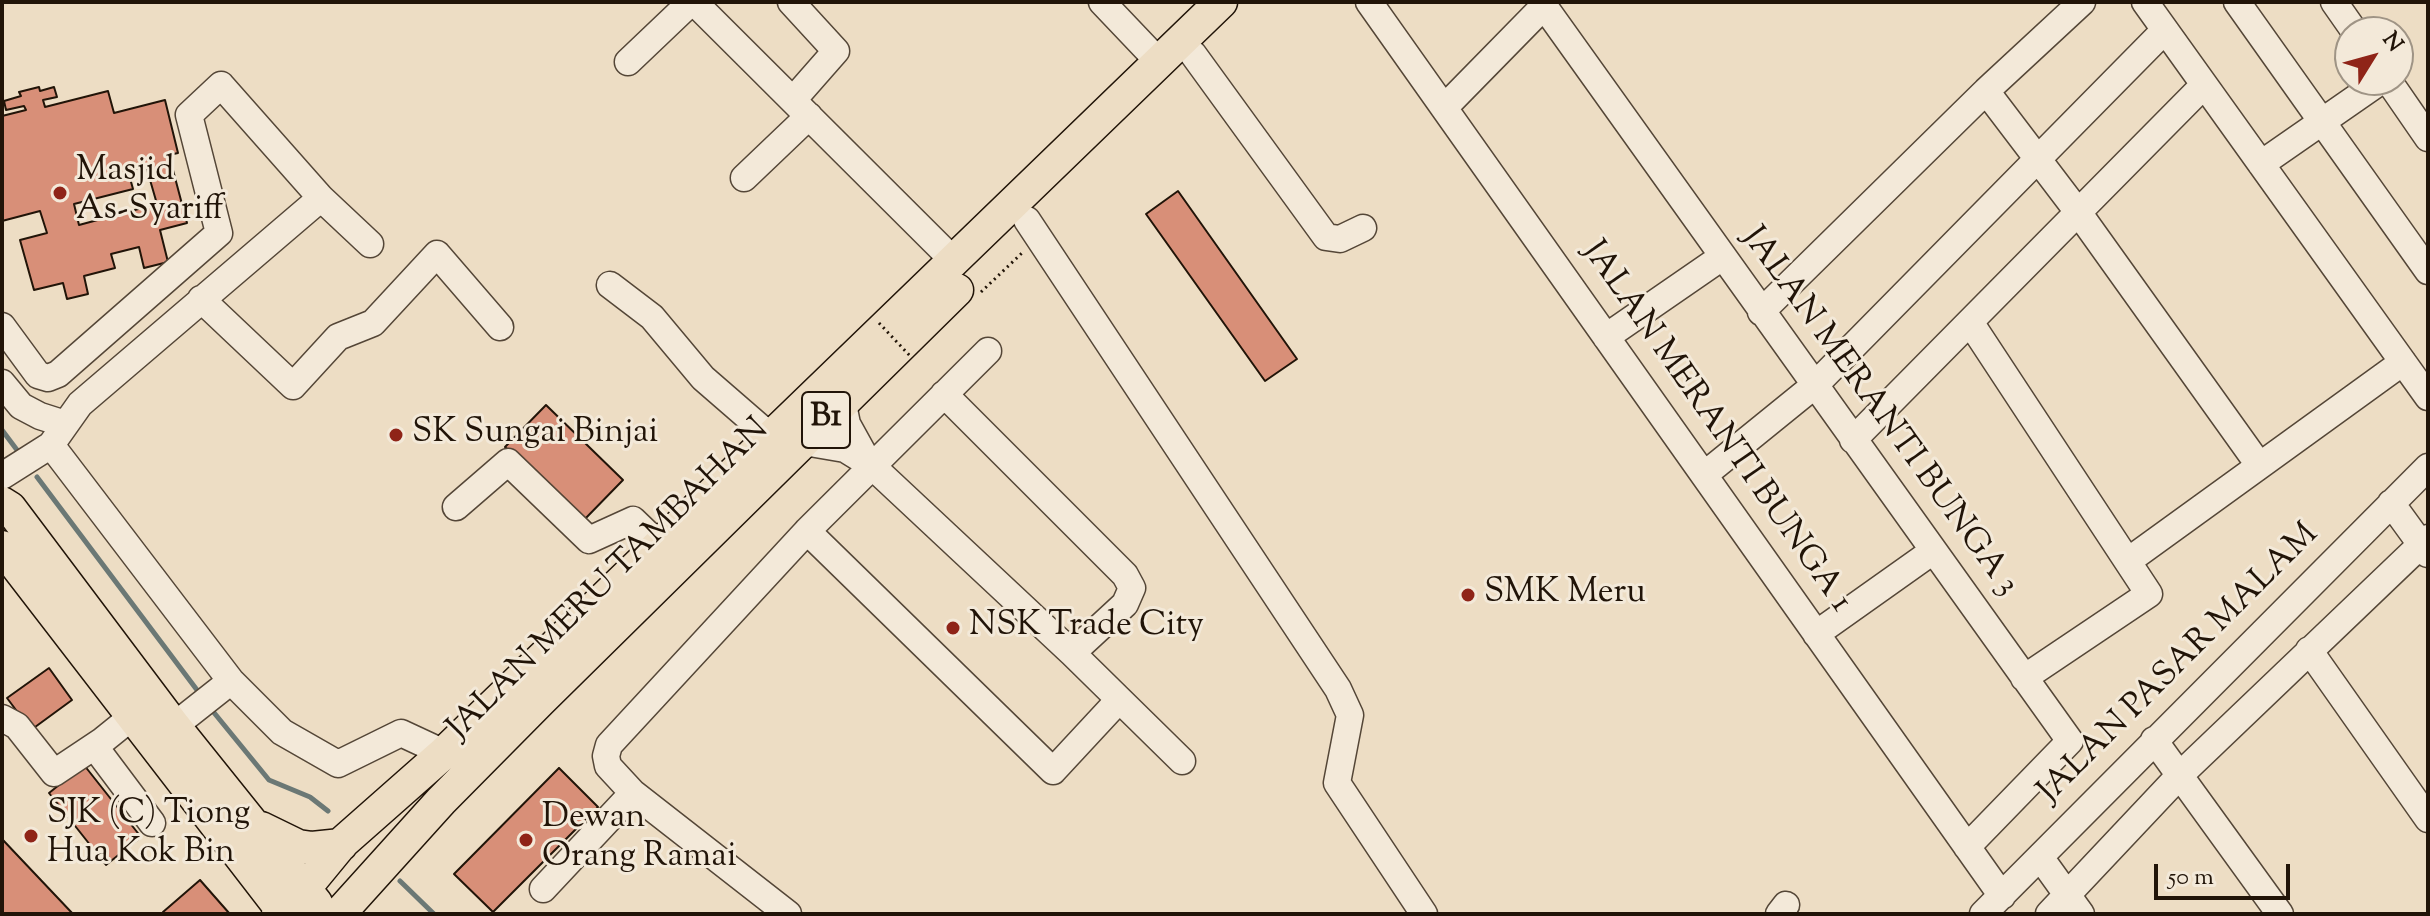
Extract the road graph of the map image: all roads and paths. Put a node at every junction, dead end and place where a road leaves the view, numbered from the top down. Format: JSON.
{"nodes":[{"id":1,"x":692,"y":2,"type":"edge"},
{"id":2,"x":791,"y":2,"type":"edge"},
{"id":3,"x":1102,"y":2,"type":"edge"},
{"id":4,"x":1221,"y":2,"type":"edge"},
{"id":5,"x":1245,"y":2,"type":"edge"},
{"id":6,"x":1369,"y":2,"type":"edge"},
{"id":7,"x":2082,"y":2,"type":"edge"},
{"id":8,"x":2145,"y":2,"type":"edge"},
{"id":9,"x":2237,"y":2,"type":"edge"},
{"id":10,"x":2165,"y":30,"type":"junction"},
{"id":11,"x":1193,"y":54,"type":"junction"},
{"id":12,"x":628,"y":62,"type":"dead end"},
{"id":13,"x":1160,"y":63,"type":"junction"},
{"id":14,"x":2204,"y":85,"type":"junction"},
{"id":15,"x":1986,"y":91,"type":"junction"},
{"id":16,"x":2359,"y":96,"type":"edge"},
{"id":17,"x":2399,"y":96,"type":"edge"},
{"id":18,"x":801,"y":108,"type":"junction"},
{"id":19,"x":1444,"y":108,"type":"junction"},
{"id":20,"x":2321,"y":122,"type":"junction"},
{"id":21,"x":2428,"y":138,"type":"edge"},
{"id":22,"x":2039,"y":160,"type":"junction"},
{"id":23,"x":2261,"y":164,"type":"junction"},
{"id":24,"x":744,"y":178,"type":"dead end"},
{"id":25,"x":321,"y":198,"type":"junction"},
{"id":26,"x":2078,"y":212,"type":"junction"},
{"id":27,"x":1033,"y":228,"type":"junction"},
{"id":28,"x":1363,"y":228,"type":"dead end"},
{"id":29,"x":370,"y":244,"type":"dead end"},
{"id":30,"x":1722,"y":257,"type":"junction"},
{"id":31,"x":955,"y":262,"type":"junction"},
{"id":32,"x":2428,"y":271,"type":"edge"},
{"id":33,"x":610,"y":285,"type":"dead end"},
{"id":34,"x":201,"y":299,"type":"junction"},
{"id":35,"x":972,"y":301,"type":"dead end"},
{"id":36,"x":1761,"y":312,"type":"junction"},
{"id":37,"x":1970,"y":322,"type":"junction"},
{"id":38,"x":879,"y":323,"type":"dead end"},
{"id":39,"x":2,"y":326,"type":"edge"},
{"id":40,"x":500,"y":327,"type":"dead end"},
{"id":41,"x":1606,"y":337,"type":"junction"},
{"id":42,"x":988,"y":351,"type":"dead end"},
{"id":43,"x":912,"y":358,"type":"dead end"},
{"id":44,"x":2418,"y":375,"type":"edge"},
{"id":45,"x":2,"y":383,"type":"edge"},
{"id":46,"x":1815,"y":385,"type":"junction"},
{"id":47,"x":944,"y":394,"type":"junction"},
{"id":48,"x":843,"y":404,"type":"junction"},
{"id":49,"x":771,"y":437,"type":"junction"},
{"id":50,"x":1853,"y":440,"type":"junction"},
{"id":51,"x":52,"y":441,"type":"junction"},
{"id":52,"x":804,"y":442,"type":"junction"},
{"id":53,"x":871,"y":465,"type":"junction"},
{"id":54,"x":2259,"y":465,"type":"junction"},
{"id":55,"x":2428,"y":467,"type":"edge"},
{"id":56,"x":7,"y":474,"type":"edge"},
{"id":57,"x":1704,"y":475,"type":"junction"},
{"id":58,"x":2,"y":503,"type":"edge"},
{"id":59,"x":2391,"y":503,"type":"junction"},
{"id":60,"x":456,"y":507,"type":"dead end"},
{"id":61,"x":807,"y":531,"type":"junction"},
{"id":62,"x":659,"y":545,"type":"junction"},
{"id":63,"x":2426,"y":545,"type":"edge"},
{"id":64,"x":2,"y":547,"type":"edge"},
{"id":65,"x":1933,"y":551,"type":"junction"},
{"id":66,"x":2128,"y":561,"type":"junction"},
{"id":67,"x":1816,"y":634,"type":"junction"},
{"id":68,"x":2309,"y":650,"type":"junction"},
{"id":69,"x":1072,"y":653,"type":"junction"},
{"id":70,"x":2024,"y":678,"type":"junction"},
{"id":71,"x":228,"y":684,"type":"junction"},
{"id":72,"x":1118,"y":701,"type":"junction"},
{"id":73,"x":133,"y":716,"type":"junction"},
{"id":74,"x":2,"y":718,"type":"edge"},
{"id":75,"x":185,"y":718,"type":"junction"},
{"id":76,"x":2154,"y":740,"type":"junction"},
{"id":77,"x":102,"y":741,"type":"junction"},
{"id":78,"x":444,"y":753,"type":"junction"},
{"id":79,"x":1182,"y":761,"type":"dead end"},
{"id":80,"x":2180,"y":775,"type":"junction"},
{"id":81,"x":633,"y":793,"type":"junction"},
{"id":82,"x":2428,"y":819,"type":"edge"},
{"id":83,"x":152,"y":823,"type":"dead end"},
{"id":84,"x":251,"y":823,"type":"junction"},
{"id":85,"x":341,"y":844,"type":"junction"},
{"id":86,"x":1967,"y":847,"type":"junction"},
{"id":87,"x":2040,"y":857,"type":"junction"},
{"id":88,"x":370,"y":880,"type":"junction"},
{"id":89,"x":543,"y":889,"type":"dead end"},
{"id":90,"x":1992,"y":905,"type":"edge"},
{"id":91,"x":281,"y":908,"type":"edge"},
{"id":92,"x":2066,"y":908,"type":"edge"},
{"id":93,"x":325,"y":914,"type":"edge"},
{"id":94,"x":339,"y":914,"type":"edge"},
{"id":95,"x":359,"y":914,"type":"edge"},
{"id":96,"x":788,"y":914,"type":"edge"},
{"id":97,"x":1424,"y":914,"type":"edge"},
{"id":98,"x":2280,"y":914,"type":"edge"}],
"edges":[{"from":1,"to":12,"type":"street"},
{"from":1,"to":18,"type":"street"},
{"from":2,"to":18,"type":"street"},
{"from":3,"to":13,"type":"street"},
{"from":4,"to":13,"type":"main road","name":"JALAN MERU TAMBAHAN","number":"B1"},
{"from":5,"to":11,"type":"main road","name":"JALAN MERU TAMBAHAN","number":"B1"},
{"from":6,"to":19,"type":"street","name":"JALAN MERANTI BUNGA 1"},
{"from":7,"to":15,"type":"street"},
{"from":8,"to":10,"type":"street"},
{"from":9,"to":20,"type":"street"},
{"from":10,"to":14,"type":"street"},
{"from":10,"to":22,"type":"street"},
{"from":11,"to":27,"type":"main road","name":"JALAN MERU TAMBAHAN","number":"B1"},
{"from":11,"to":28,"type":"street"},
{"from":13,"to":31,"type":"main road","name":"JALAN MERU TAMBAHAN","number":"B1"},
{"from":14,"to":23,"type":"street"},
{"from":14,"to":26,"type":"street"},
{"from":15,"to":22,"type":"street"},
{"from":15,"to":36,"type":"street"},
{"from":16,"to":20,"type":"street"},
{"from":17,"to":21,"type":"street"},
{"from":18,"to":24,"type":"street"},
{"from":18,"to":31,"type":"street"},
{"from":19,"to":30,"type":"street","name":"JALAN MERANTI BUNGA 3"},
{"from":19,"to":41,"type":"street","name":"JALAN MERANTI BUNGA 1"},
{"from":20,"to":23,"type":"street"},
{"from":20,"to":32,"type":"street"},
{"from":22,"to":26,"type":"street"},
{"from":22,"to":46,"type":"street"},
{"from":23,"to":44,"type":"street"},
{"from":25,"to":29,"type":"street"},
{"from":25,"to":34,"type":"street"},
{"from":25,"to":39,"type":"street"},
{"from":26,"to":37,"type":"street"},
{"from":26,"to":54,"type":"street"},
{"from":27,"to":35,"type":"path"},
{"from":27,"to":48,"type":"main road","name":"JALAN MERU TAMBAHAN","number":"B1"},
{"from":27,"to":97,"type":"street"},
{"from":30,"to":36,"type":"street","name":"JALAN MERANTI BUNGA 3"},
{"from":30,"to":41,"type":"street"},
{"from":31,"to":49,"type":"main road","name":"JALAN MERU TAMBAHAN","number":"B1"},
{"from":33,"to":49,"type":"street"},
{"from":34,"to":40,"type":"street"},
{"from":34,"to":51,"type":"street"},
{"from":36,"to":46,"type":"street","name":"JALAN MERANTI BUNGA 3"},
{"from":37,"to":50,"type":"street"},
{"from":37,"to":66,"type":"street"},
{"from":38,"to":43,"type":"path","bridge":true},
{"from":41,"to":57,"type":"street","name":"JALAN MERANTI BUNGA 1"},
{"from":42,"to":47,"type":"street"},
{"from":44,"to":54,"type":"street"},
{"from":45,"to":51,"type":"street"},
{"from":46,"to":50,"type":"street","name":"JALAN MERANTI BUNGA 3"},
{"from":46,"to":57,"type":"street"},
{"from":47,"to":53,"type":"street"},
{"from":47,"to":69,"type":"street"},
{"from":48,"to":52,"type":"main road","name":"JALAN MERU TAMBAHAN","number":"B1"},
{"from":48,"to":53,"type":"street"},
{"from":49,"to":62,"type":"main road","name":"JALAN MERU TAMBAHAN","number":"B1"},
{"from":50,"to":65,"type":"street","name":"JALAN MERANTI BUNGA 3"},
{"from":51,"to":56,"type":"street"},
{"from":51,"to":71,"type":"street"},
{"from":52,"to":53,"type":"street"},
{"from":52,"to":88,"type":"main road","name":"JALAN MERU TAMBAHAN","number":"B1"},
{"from":53,"to":61,"type":"street"},
{"from":53,"to":69,"type":"street"},
{"from":54,"to":66,"type":"street"},
{"from":55,"to":59,"type":"street","name":"JALAN PASAR MALAM"},
{"from":57,"to":67,"type":"street","name":"JALAN MERANTI BUNGA 1"},
{"from":58,"to":75,"type":"main road"},
{"from":59,"to":63,"type":"street"},
{"from":59,"to":76,"type":"street","name":"JALAN PASAR MALAM"},
{"from":60,"to":62,"type":"street"},
{"from":61,"to":72,"type":"street"},
{"from":61,"to":81,"type":"street"},
{"from":62,"to":78,"type":"main road","name":"JALAN MERU TAMBAHAN","number":"B1"},
{"from":63,"to":68,"type":"street"},
{"from":64,"to":73,"type":"main road"},
{"from":65,"to":67,"type":"street"},
{"from":65,"to":70,"type":"street","name":"JALAN MERANTI BUNGA 3"},
{"from":66,"to":70,"type":"street"},
{"from":67,"to":86,"type":"street","name":"JALAN MERANTI BUNGA 1"},
{"from":68,"to":80,"type":"street"},
{"from":68,"to":82,"type":"street"},
{"from":69,"to":72,"type":"street"},
{"from":70,"to":86,"type":"street","name":"JALAN MERANTI BUNGA 3"},
{"from":71,"to":75,"type":"street"},
{"from":71,"to":78,"type":"street"},
{"from":72,"to":79,"type":"street"},
{"from":73,"to":77,"type":"street"},
{"from":73,"to":91,"type":"main road"},
{"from":74,"to":77,"type":"street"},
{"from":75,"to":84,"type":"main road"},
{"from":76,"to":80,"type":"street"},
{"from":76,"to":87,"type":"street","name":"JALAN PASAR MALAM"},
{"from":77,"to":83,"type":"street"},
{"from":78,"to":85,"type":"main road","name":"JALAN MERU TAMBAHAN","number":"B1"},
{"from":80,"to":92,"type":"street"},
{"from":80,"to":98,"type":"street"},
{"from":81,"to":89,"type":"street"},
{"from":81,"to":96,"type":"street"},
{"from":84,"to":85,"type":"main road"},
{"from":84,"to":91,"type":"main road"},
{"from":85,"to":91,"type":"main road","name":"JALAN MERU TAMBAHAN","number":"B1"},
{"from":86,"to":90,"type":"street","name":"JALAN MERANTI BUNGA 1"},
{"from":87,"to":90,"type":"street","name":"JALAN PASAR MALAM"},
{"from":87,"to":92,"type":"street"},
{"from":88,"to":94,"type":"main road","name":"JALAN MERU TAMBAHAN","number":"B1"},
{"from":88,"to":95,"type":"main road"},
{"from":91,"to":93,"type":"main road"}]}
